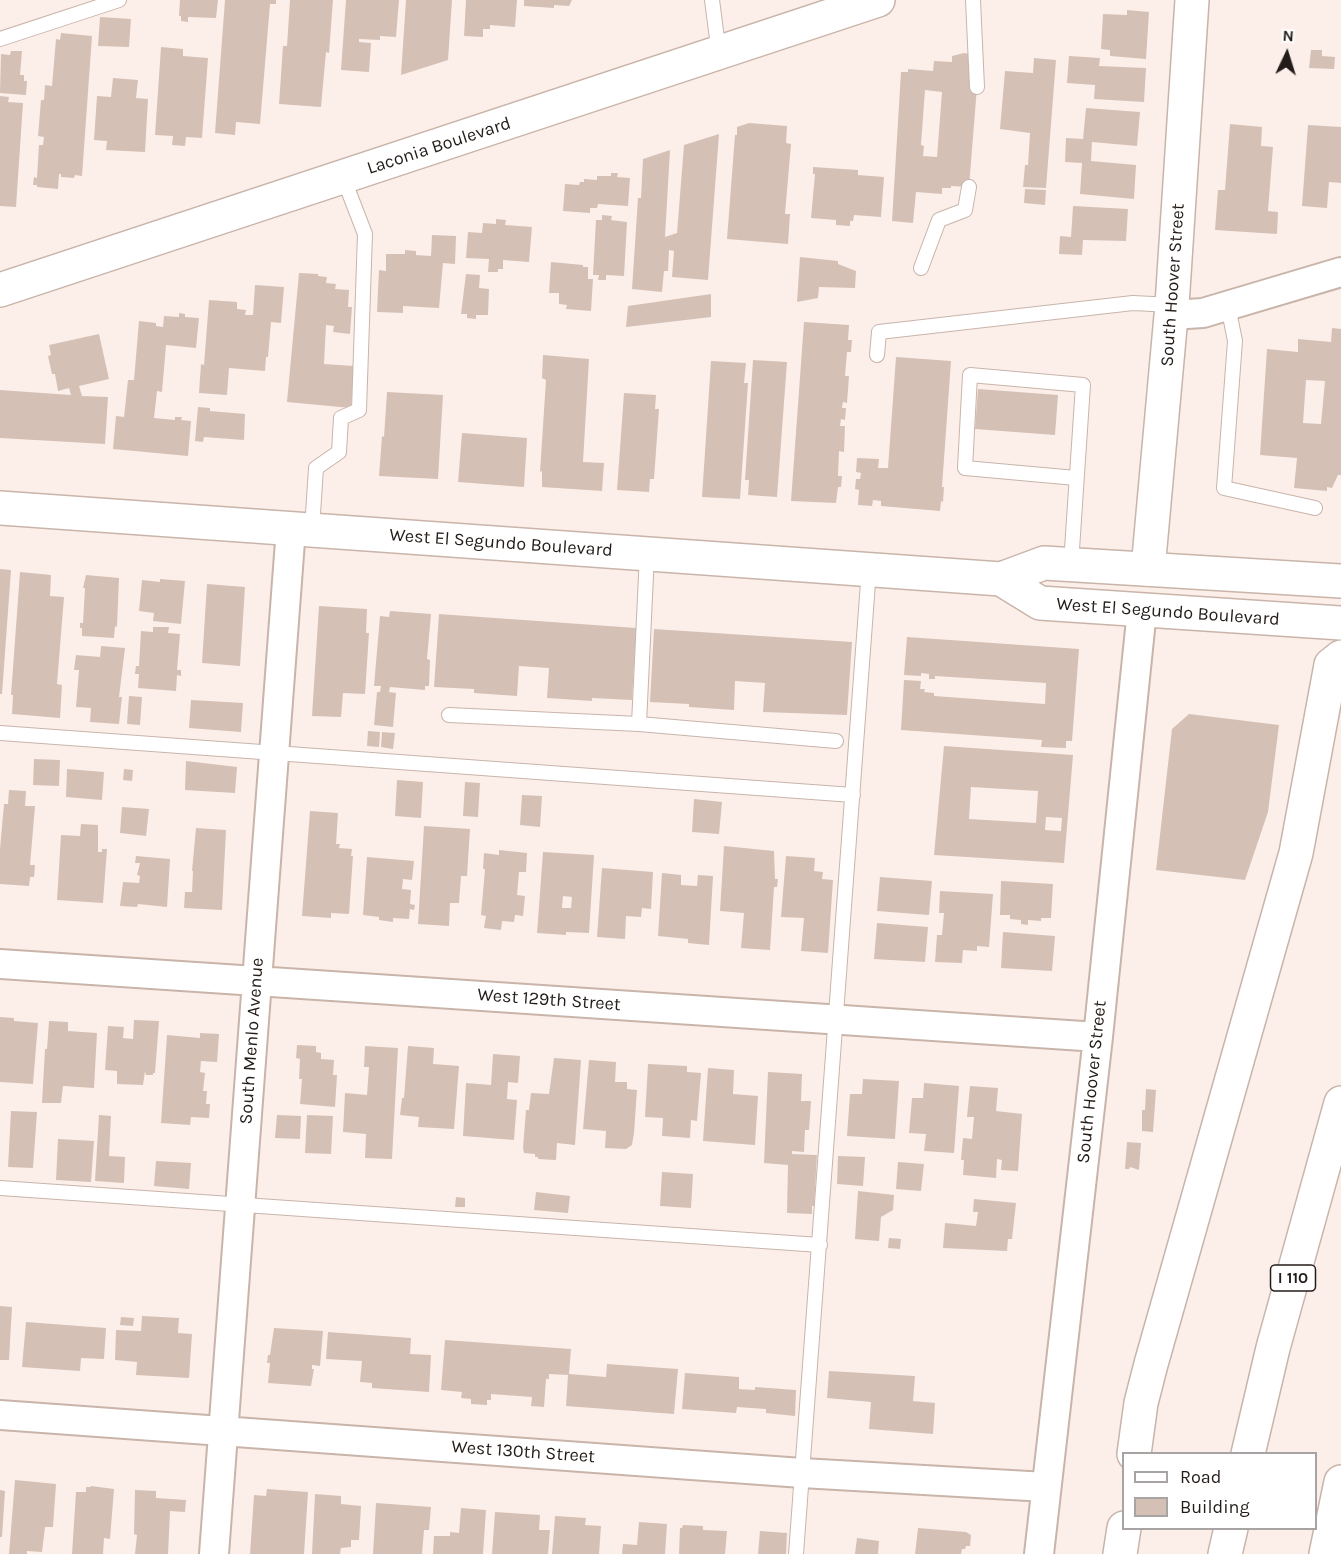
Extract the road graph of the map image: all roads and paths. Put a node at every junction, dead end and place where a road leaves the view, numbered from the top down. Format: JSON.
{"nodes":[{"id":1,"x":119,"y":0,"type":"edge"},
{"id":2,"x":712,"y":0,"type":"edge"},
{"id":3,"x":878,"y":0,"type":"edge"},
{"id":4,"x":973,"y":0,"type":"edge"},
{"id":5,"x":1192,"y":0,"type":"edge"},
{"id":6,"x":838,"y":7,"type":"edge"},
{"id":7,"x":0,"y":39,"type":"edge"},
{"id":8,"x":719,"y":54,"type":"junction"},
{"id":9,"x":977,"y":87,"type":"dead end"},
{"id":10,"x":343,"y":177,"type":"junction"},
{"id":11,"x":969,"y":187,"type":"dead end"},
{"id":12,"x":921,"y":268,"type":"dead end"},
{"id":13,"x":1341,"y":272,"type":"edge"},
{"id":14,"x":0,"y":290,"type":"edge"},
{"id":15,"x":1228,"y":306,"type":"junction"},
{"id":16,"x":1172,"y":310,"type":"junction"},
{"id":17,"x":877,"y":356,"type":"dead end"},
{"id":18,"x":1076,"y":478,"type":"junction"},
{"id":19,"x":0,"y":508,"type":"edge"},
{"id":20,"x":1314,"y":508,"type":"dead end"},
{"id":21,"x":301,"y":528,"type":"junction"},
{"id":22,"x":647,"y":554,"type":"junction"},
{"id":23,"x":1071,"y":564,"type":"junction"},
{"id":24,"x":869,"y":569,"type":"junction"},
{"id":25,"x":1148,"y":569,"type":"junction"},
{"id":26,"x":1001,"y":579,"type":"junction"},
{"id":27,"x":1341,"y":581,"type":"edge"},
{"id":28,"x":1142,"y":610,"type":"junction"},
{"id":29,"x":1341,"y":623,"type":"edge"},
{"id":30,"x":1341,"y":657,"type":"edge"},
{"id":31,"x":449,"y":715,"type":"dead end"},
{"id":32,"x":639,"y":724,"type":"junction"},
{"id":33,"x":0,"y":733,"type":"edge"},
{"id":34,"x":836,"y":741,"type":"dead end"},
{"id":35,"x":273,"y":752,"type":"junction"},
{"id":36,"x":853,"y":795,"type":"junction"},
{"id":37,"x":0,"y":964,"type":"edge"},
{"id":38,"x":256,"y":981,"type":"junction"},
{"id":39,"x":837,"y":1019,"type":"junction"},
{"id":40,"x":1098,"y":1037,"type":"junction"},
{"id":41,"x":1341,"y":1103,"type":"edge"},
{"id":42,"x":0,"y":1188,"type":"edge"},
{"id":43,"x":240,"y":1204,"type":"junction"},
{"id":44,"x":820,"y":1245,"type":"junction"},
{"id":45,"x":0,"y":1415,"type":"edge"},
{"id":46,"x":224,"y":1430,"type":"junction"},
{"id":47,"x":1134,"y":1452,"type":"edge"},
{"id":48,"x":1248,"y":1452,"type":"edge"},
{"id":49,"x":802,"y":1473,"type":"junction"},
{"id":50,"x":1341,"y":1482,"type":"edge"},
{"id":51,"x":1046,"y":1486,"type":"junction"},
{"id":52,"x":1124,"y":1530,"type":"edge"},
{"id":53,"x":1231,"y":1530,"type":"edge"},
{"id":54,"x":214,"y":1554,"type":"edge"},
{"id":55,"x":796,"y":1554,"type":"edge"},
{"id":56,"x":1039,"y":1554,"type":"edge"},
{"id":57,"x":1120,"y":1554,"type":"edge"},
{"id":58,"x":1225,"y":1554,"type":"edge"},
{"id":59,"x":1326,"y":1554,"type":"edge"}],
"edges":[{"from":1,"to":7,"type":"lane"},
{"from":2,"to":8,"type":"lane"},
{"from":3,"to":6,"type":"main road","name":"Laconia Boulevard"},
{"from":4,"to":9,"type":"lane"},
{"from":5,"to":16,"type":"main road","name":"South Hoover Street"},
{"from":6,"to":8,"type":"main road","name":"Laconia Boulevard"},
{"from":8,"to":10,"type":"main road","name":"Laconia Boulevard"},
{"from":10,"to":14,"type":"main road","name":"Laconia Boulevard"},
{"from":10,"to":21,"type":"lane"},
{"from":11,"to":12,"type":"lane"},
{"from":13,"to":15,"type":"street"},
{"from":15,"to":16,"type":"street"},
{"from":15,"to":20,"type":"lane"},
{"from":16,"to":17,"type":"lane"},
{"from":16,"to":25,"type":"main road","name":"South Hoover Street"},
{"from":18,"to":18,"type":"lane"},
{"from":18,"to":23,"type":"lane"},
{"from":19,"to":21,"type":"main road","name":"West El Segundo Boulevard"},
{"from":21,"to":22,"type":"main road","name":"West El Segundo Boulevard"},
{"from":21,"to":35,"type":"street","name":"South Menlo Avenue"},
{"from":22,"to":24,"type":"main road","name":"West El Segundo Boulevard"},
{"from":22,"to":32,"type":"lane"},
{"from":23,"to":25,"type":"main road","name":"West El Segundo Boulevard"},
{"from":23,"to":26,"type":"main road","name":"West El Segundo Boulevard"},
{"from":24,"to":26,"type":"main road","name":"West El Segundo Boulevard"},
{"from":24,"to":36,"type":"lane"},
{"from":25,"to":27,"type":"main road","name":"West El Segundo Boulevard"},
{"from":26,"to":28,"type":"main road","name":"West El Segundo Boulevard"},
{"from":28,"to":29,"type":"main road","name":"West El Segundo Boulevard"},
{"from":28,"to":40,"type":"street","name":"South Hoover Street"},
{"from":30,"to":47,"type":"main road"},
{"from":31,"to":32,"type":"lane"},
{"from":32,"to":34,"type":"lane"},
{"from":33,"to":35,"type":"lane"},
{"from":35,"to":36,"type":"lane"},
{"from":35,"to":38,"type":"street","name":"South Menlo Avenue"},
{"from":36,"to":39,"type":"lane"},
{"from":37,"to":38,"type":"street","name":"West 129th Street"},
{"from":38,"to":39,"type":"street","name":"West 129th Street"},
{"from":38,"to":43,"type":"street","name":"South Menlo Avenue"},
{"from":39,"to":40,"type":"street","name":"West 129th Street"},
{"from":39,"to":44,"type":"lane"},
{"from":40,"to":51,"type":"street","name":"South Hoover Street"},
{"from":41,"to":48,"type":"main road","number":"I 110"},
{"from":42,"to":43,"type":"lane"},
{"from":43,"to":44,"type":"lane"},
{"from":43,"to":46,"type":"street","name":"South Menlo Avenue"},
{"from":44,"to":49,"type":"lane"},
{"from":45,"to":46,"type":"street","name":"West 130th Street"},
{"from":46,"to":49,"type":"street","name":"West 130th Street"},
{"from":46,"to":54,"type":"street","name":"South Menlo Avenue"},
{"from":49,"to":51,"type":"street","name":"West 130th Street"},
{"from":49,"to":55,"type":"lane"},
{"from":50,"to":59,"type":"main road"},
{"from":51,"to":56,"type":"street","name":"South Hoover Street"},
{"from":52,"to":57,"type":"main road"},
{"from":53,"to":58,"type":"main road"}]}
